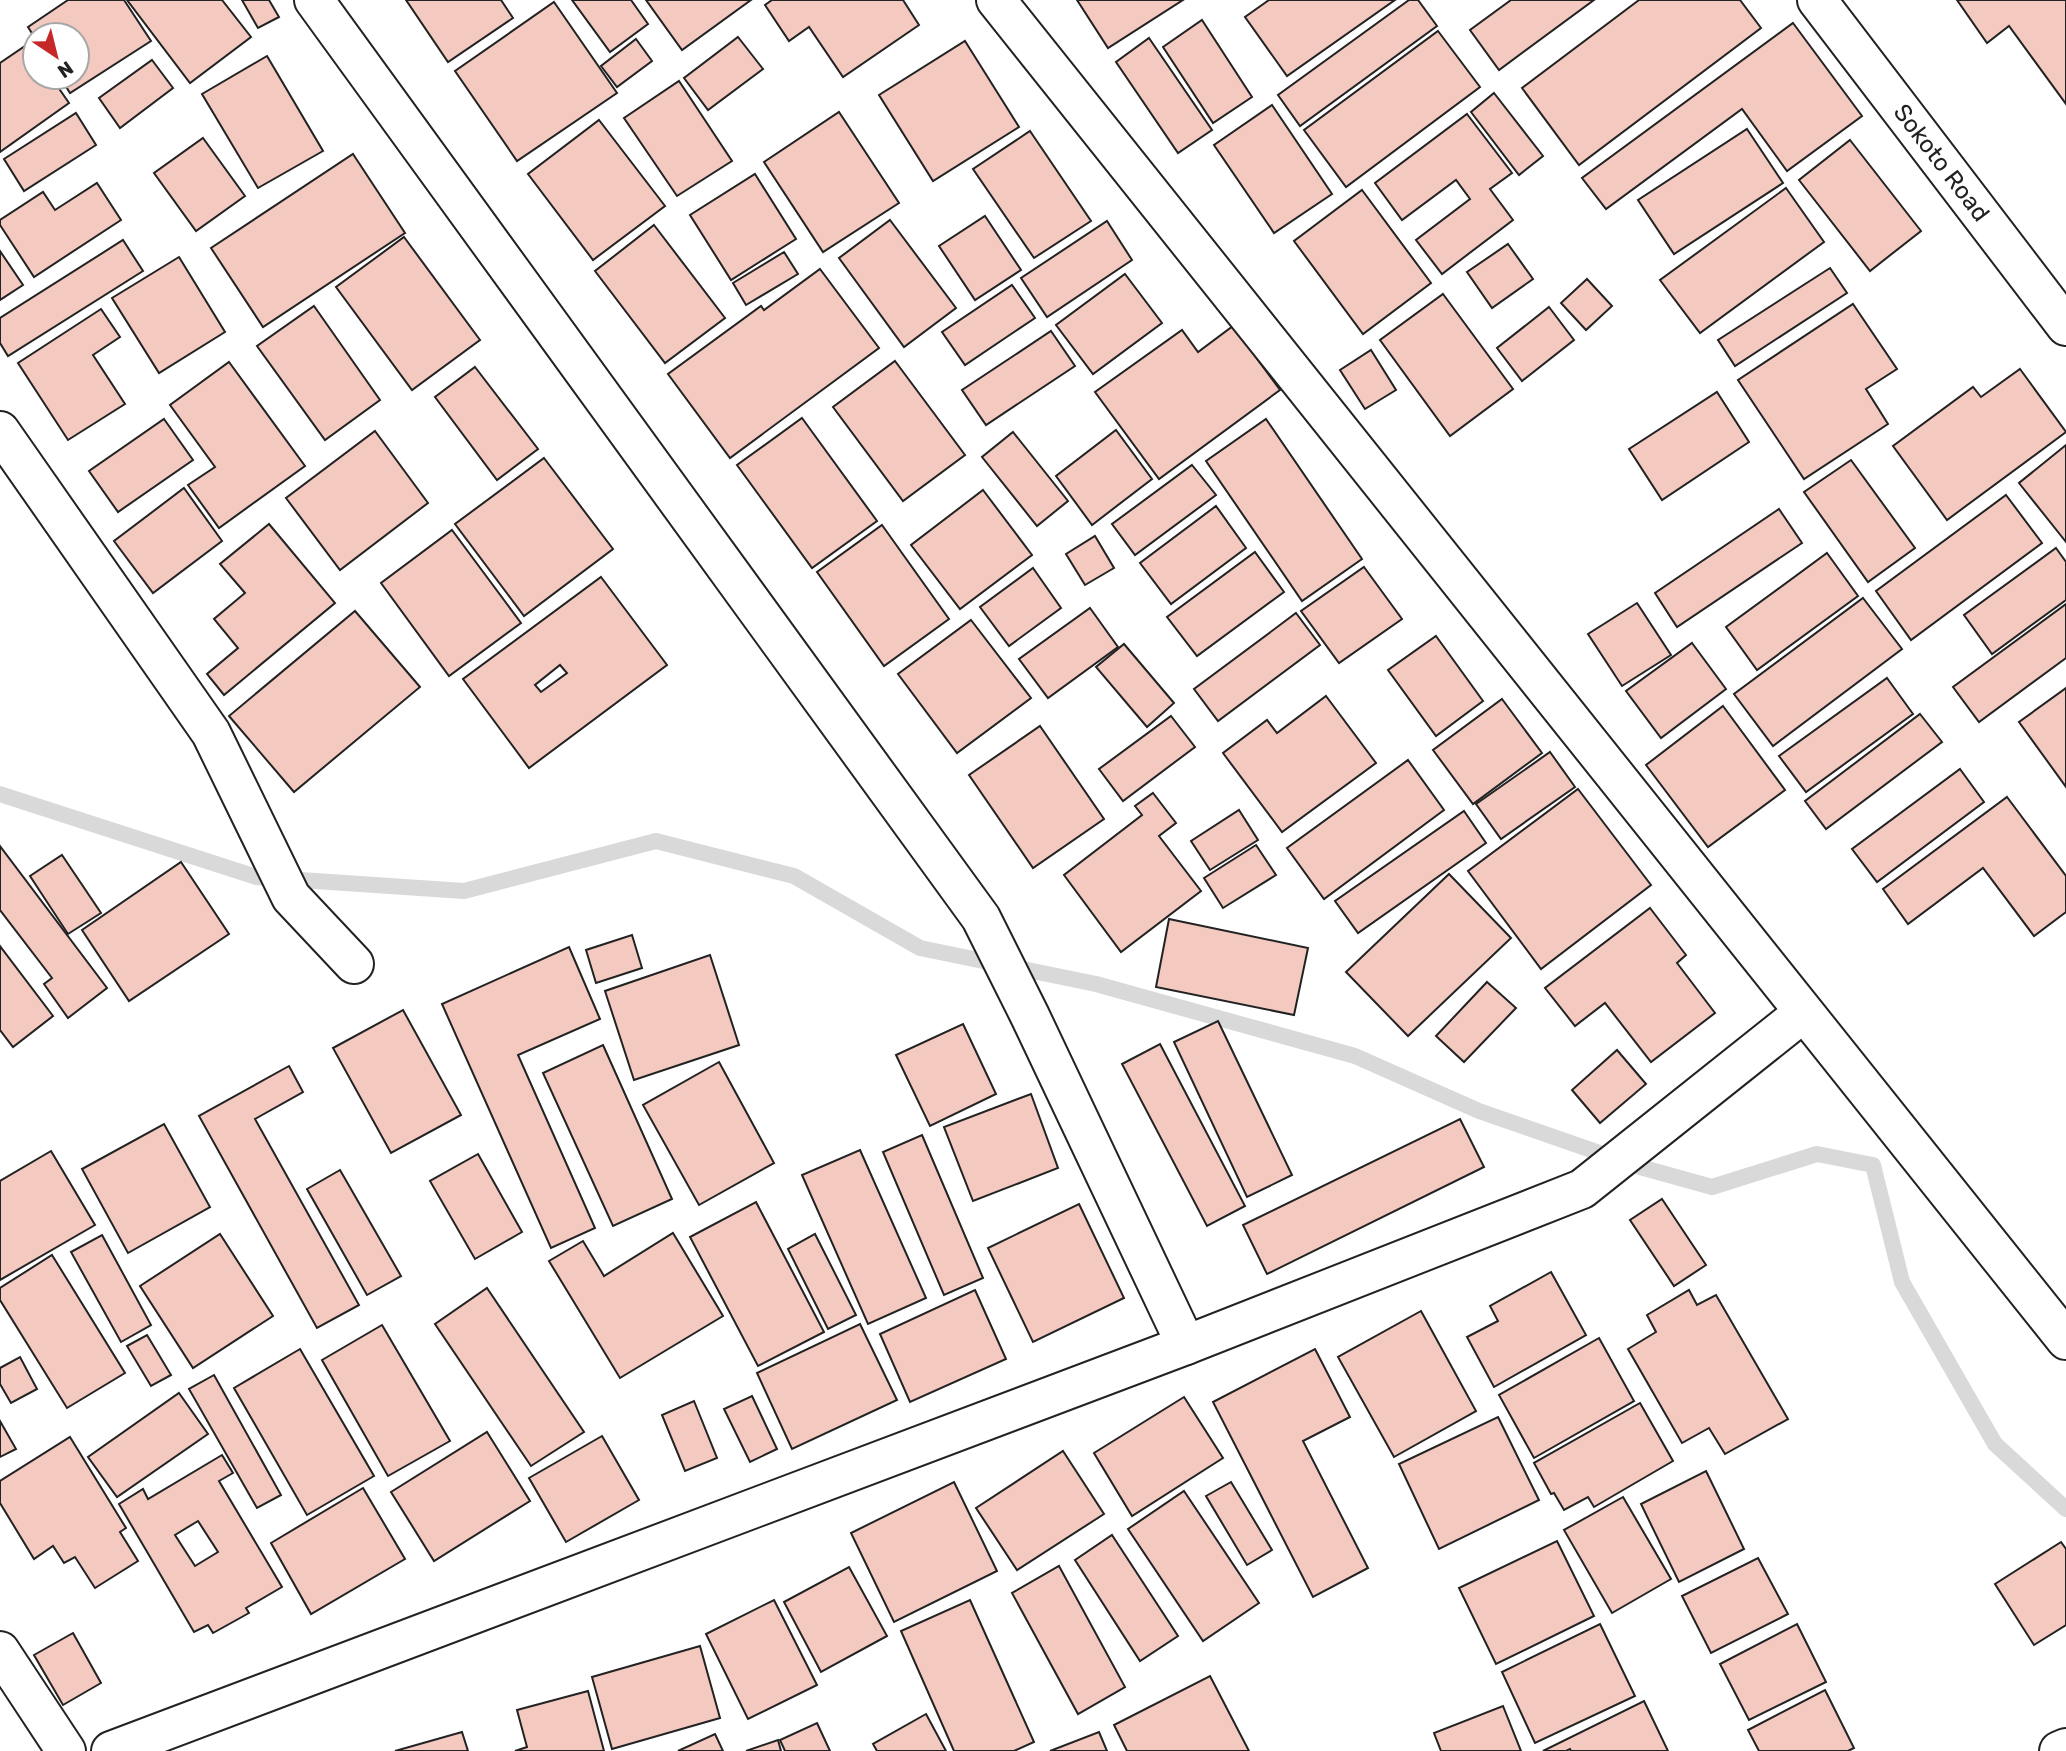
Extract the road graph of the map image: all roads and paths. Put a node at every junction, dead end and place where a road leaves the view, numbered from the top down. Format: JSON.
{"nodes":[{"id":1,"x":314,"y":0,"type":"edge"},
{"id":2,"x":996,"y":0,"type":"edge"},
{"id":3,"x":1817,"y":0,"type":"edge"},
{"id":4,"x":2066,"y":326,"type":"edge"},
{"id":5,"x":0,"y":431,"type":"edge"},
{"id":6,"x":354,"y":964,"type":"dead end"},
{"id":7,"x":1803,"y":1013,"type":"junction"},
{"id":8,"x":2066,"y":1340,"type":"edge"},
{"id":9,"x":1186,"y":1345,"type":"junction"},
{"id":10,"x":0,"y":1651,"type":"edge"},
{"id":11,"x":2066,"y":1748,"type":"edge"},
{"id":12,"x":66,"y":1751,"type":"edge"},
{"id":13,"x":111,"y":1751,"type":"edge"},
{"id":14,"x":2059,"y":1751,"type":"edge"}],
"edges":[{"from":1,"to":9,"type":"street"},
{"from":2,"to":7,"type":"street"},
{"from":3,"to":4,"type":"street","name":"Sokoto Road"},
{"from":5,"to":6,"type":"street"},
{"from":7,"to":8,"type":"street"},
{"from":7,"to":9,"type":"street"},
{"from":9,"to":13,"type":"street"},
{"from":10,"to":12,"type":"street"},
{"from":11,"to":14,"type":"street"}]}
